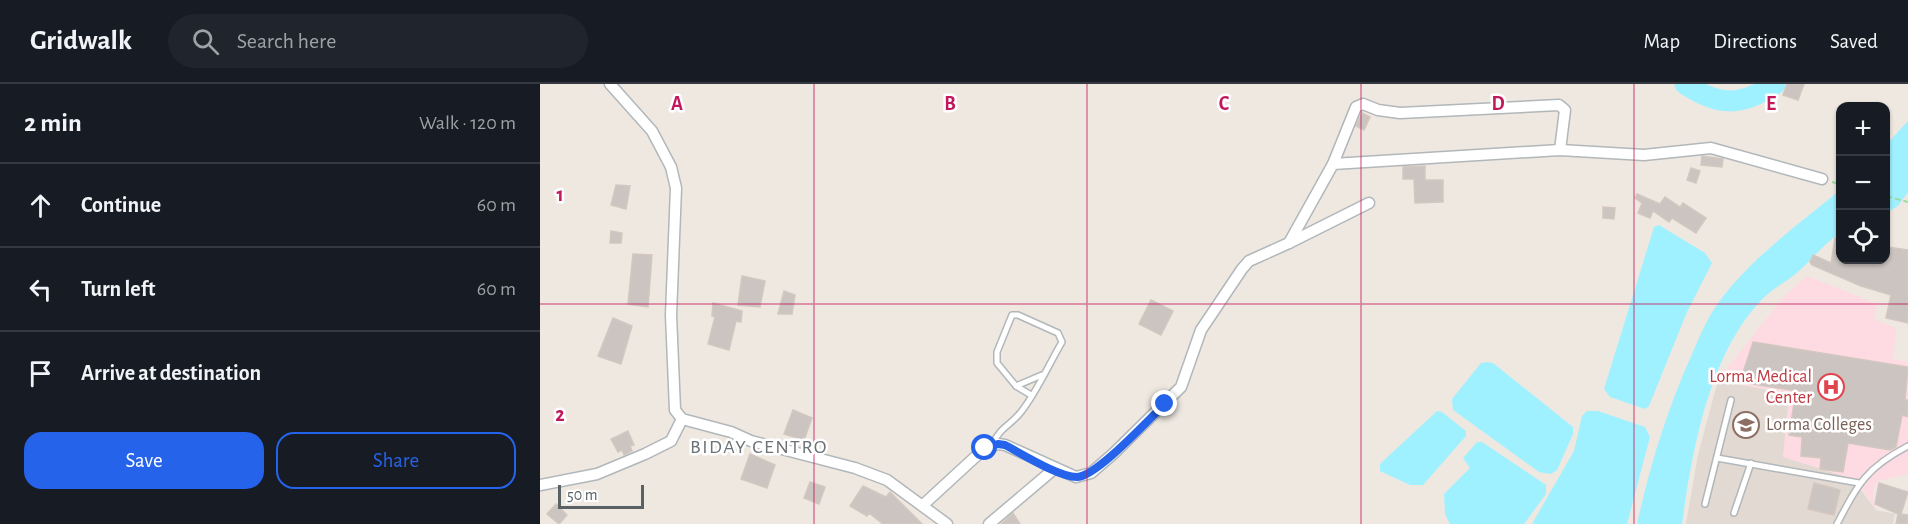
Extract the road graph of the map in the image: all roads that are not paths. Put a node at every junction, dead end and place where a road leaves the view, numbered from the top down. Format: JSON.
{"nodes":[{"id":1,"x":610,"y":84,"type":"edge"},
{"id":2,"x":1560,"y":150,"type":"junction"},
{"id":3,"x":1333,"y":164,"type":"junction"},
{"id":4,"x":1822,"y":179,"type":"dead end"},
{"id":5,"x":1369,"y":203,"type":"dead end"},
{"id":6,"x":1289,"y":243,"type":"junction"},
{"id":7,"x":1043,"y":375,"type":"junction"},
{"id":8,"x":1016,"y":386,"type":"junction"},
{"id":9,"x":1031,"y":395,"type":"junction"},
{"id":10,"x":1731,"y":400,"type":"dead end"},
{"id":11,"x":682,"y":419,"type":"junction"},
{"id":12,"x":992,"y":445,"type":"junction"},
{"id":13,"x":1908,"y":446,"type":"edge"},
{"id":14,"x":1717,"y":458,"type":"junction"},
{"id":15,"x":1751,"y":463,"type":"junction"},
{"id":16,"x":1054,"y":469,"type":"junction"},
{"id":17,"x":1859,"y":483,"type":"junction"},
{"id":18,"x":540,"y":485,"type":"edge"},
{"id":19,"x":1705,"y":504,"type":"dead end"},
{"id":20,"x":923,"y":505,"type":"junction"},
{"id":21,"x":1734,"y":513,"type":"dead end"},
{"id":22,"x":947,"y":524,"type":"edge"},
{"id":23,"x":989,"y":524,"type":"edge"},
{"id":24,"x":1837,"y":524,"type":"edge"}],
"edges":[{"from":1,"to":11,"type":"street"},
{"from":2,"to":3,"type":"street"},
{"from":2,"to":3,"type":"street"},
{"from":2,"to":4,"type":"street"},
{"from":3,"to":6,"type":"street"},
{"from":5,"to":6,"type":"street"},
{"from":6,"to":16,"type":"street"},
{"from":7,"to":8,"type":"lane"},
{"from":7,"to":8,"type":"lane"},
{"from":7,"to":9,"type":"lane"},
{"from":8,"to":9,"type":"lane"},
{"from":9,"to":12,"type":"lane"},
{"from":10,"to":14,"type":"lane"},
{"from":11,"to":18,"type":"street"},
{"from":11,"to":20,"type":"street"},
{"from":12,"to":16,"type":"street"},
{"from":12,"to":20,"type":"street"},
{"from":13,"to":17,"type":"lane"},
{"from":14,"to":15,"type":"lane"},
{"from":14,"to":19,"type":"lane"},
{"from":15,"to":17,"type":"lane"},
{"from":15,"to":21,"type":"lane"},
{"from":16,"to":23,"type":"street"},
{"from":17,"to":24,"type":"lane"},
{"from":20,"to":22,"type":"street"}]}
